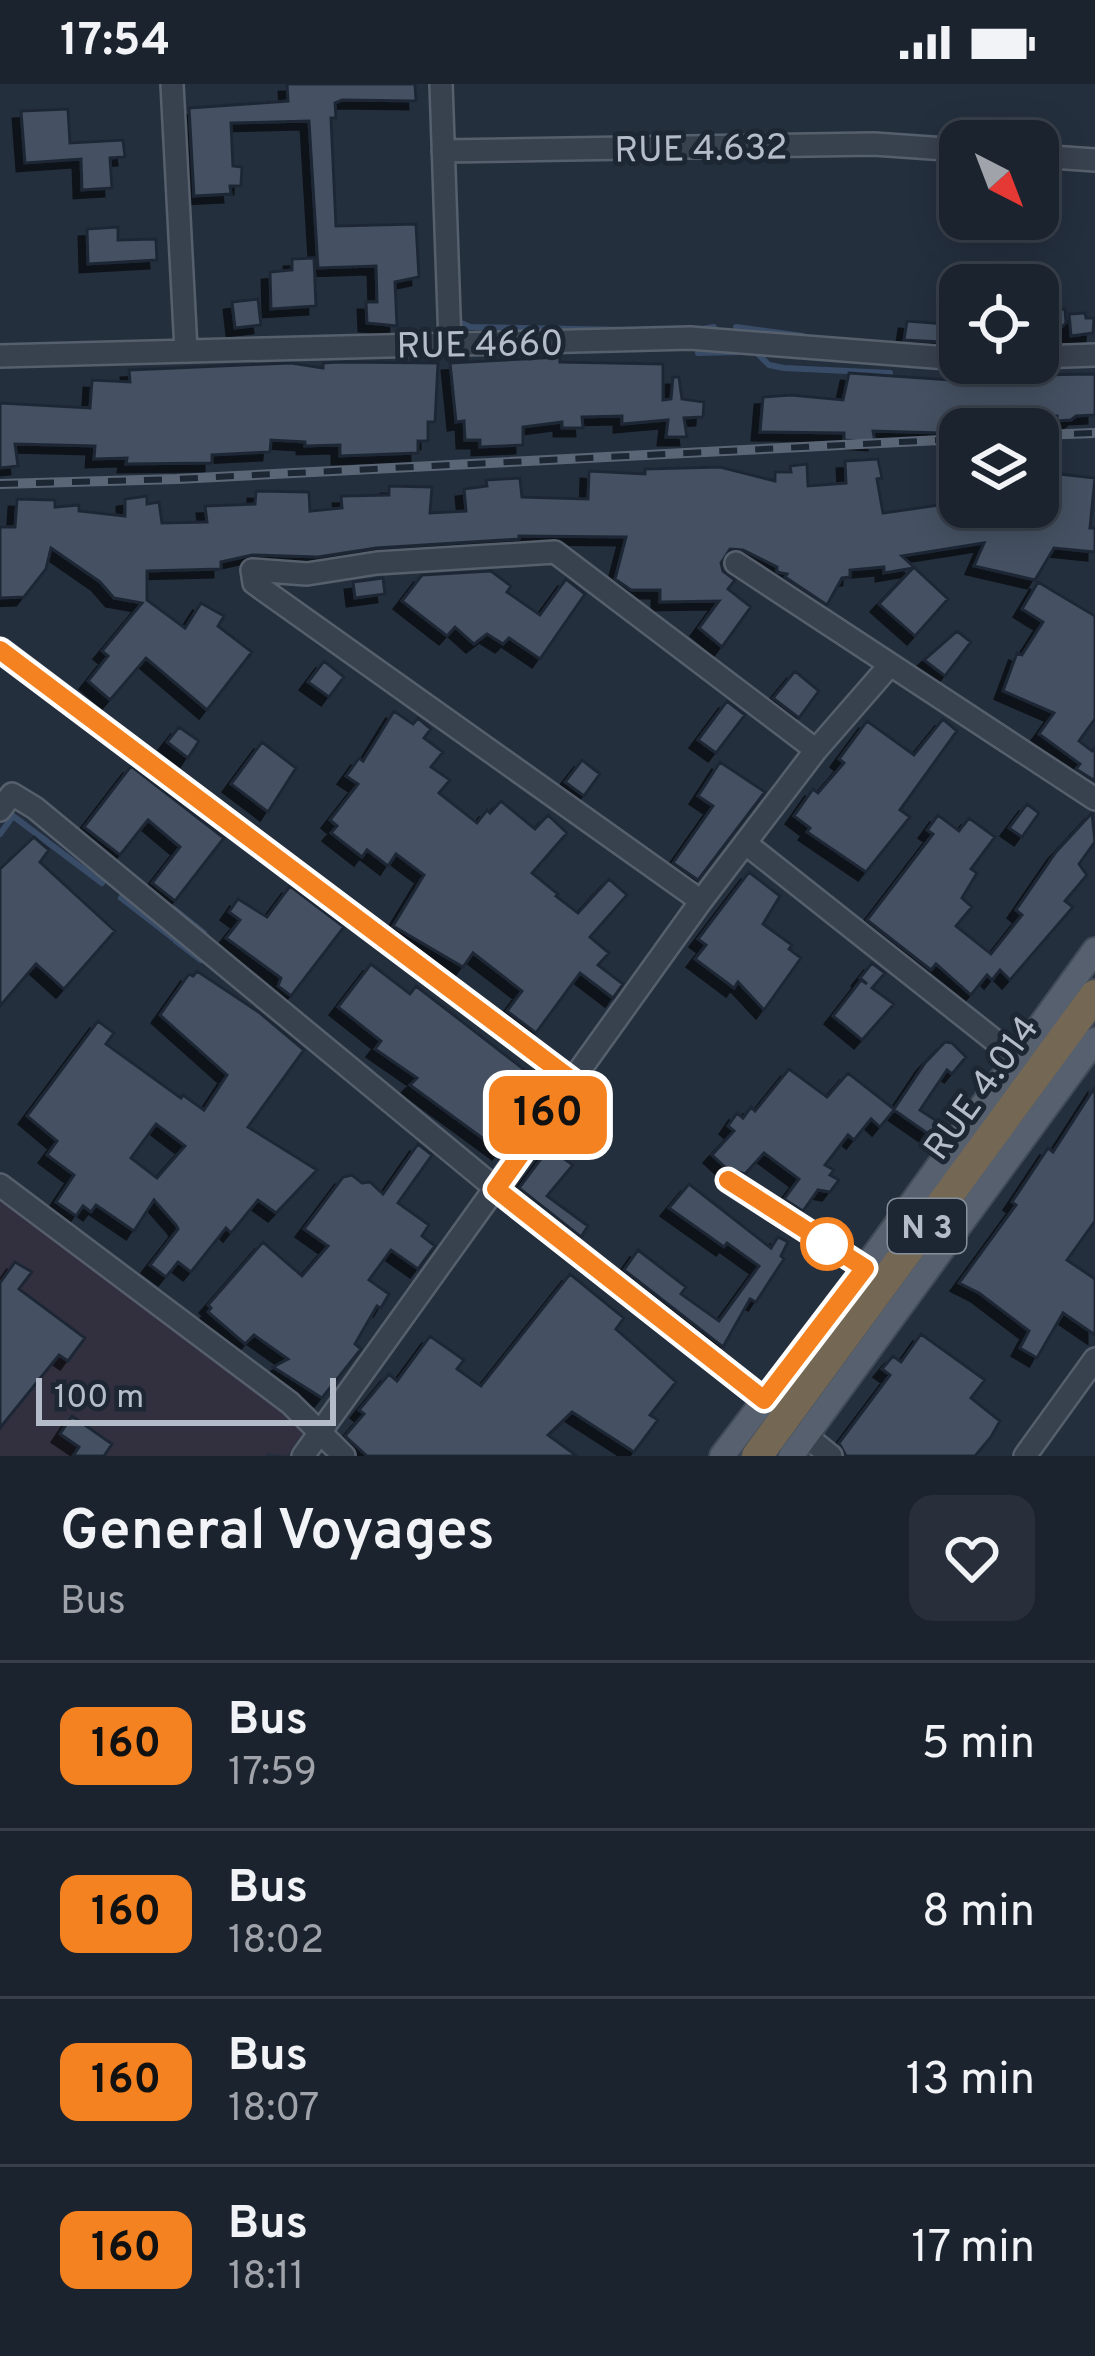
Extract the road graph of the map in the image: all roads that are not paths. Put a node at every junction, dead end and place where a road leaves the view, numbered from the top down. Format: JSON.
{"nodes":[{"id":1,"x":172,"y":84,"type":"edge"},
{"id":2,"x":441,"y":84,"type":"edge"},
{"id":3,"x":939,"y":149,"type":"edge"},
{"id":4,"x":443,"y":152,"type":"junction"},
{"id":5,"x":1059,"y":157,"type":"edge"},
{"id":6,"x":1095,"y":160,"type":"edge"},
{"id":7,"x":450,"y":343,"type":"junction"},
{"id":8,"x":186,"y":350,"type":"junction"},
{"id":9,"x":1095,"y":355,"type":"edge"},
{"id":10,"x":0,"y":356,"type":"edge"},
{"id":11,"x":1059,"y":356,"type":"edge"},
{"id":12,"x":939,"y":357,"type":"edge"},
{"id":13,"x":736,"y":563,"type":"dead end"},
{"id":14,"x":0,"y":650,"type":"edge"},
{"id":15,"x":890,"y":665,"type":"junction"},
{"id":16,"x":816,"y":750,"type":"junction"},
{"id":17,"x":4,"y":796,"type":"edge"},
{"id":18,"x":1095,"y":800,"type":"edge"},
{"id":19,"x":745,"y":843,"type":"junction"},
{"id":20,"x":700,"y":902,"type":"junction"},
{"id":21,"x":1095,"y":950,"type":"edge"},
{"id":22,"x":1095,"y":994,"type":"edge"},
{"id":23,"x":1095,"y":1040,"type":"edge"},
{"id":24,"x":1018,"y":1059,"type":"junction"},
{"id":25,"x":573,"y":1081,"type":"junction"},
{"id":26,"x":728,"y":1180,"type":"dead end"},
{"id":27,"x":0,"y":1185,"type":"edge"},
{"id":28,"x":496,"y":1189,"type":"junction"},
{"id":29,"x":865,"y":1268,"type":"junction"},
{"id":30,"x":1095,"y":1359,"type":"edge"},
{"id":31,"x":764,"y":1400,"type":"junction"},
{"id":32,"x":319,"y":1432,"type":"junction"},
{"id":33,"x":798,"y":1446,"type":"edge"},
{"id":34,"x":303,"y":1456,"type":"edge"},
{"id":35,"x":344,"y":1456,"type":"edge"},
{"id":36,"x":722,"y":1456,"type":"edge"},
{"id":37,"x":757,"y":1456,"type":"edge"},
{"id":38,"x":831,"y":1456,"type":"edge"},
{"id":39,"x":1025,"y":1456,"type":"edge"}],
"edges":[{"from":1,"to":8,"type":"street"},
{"from":2,"to":4,"type":"street"},
{"from":3,"to":4,"type":"street","name":"RUE 4.632"},
{"from":4,"to":7,"type":"street"},
{"from":5,"to":6,"type":"street"},
{"from":7,"to":8,"type":"street","name":"RUE 4660"},
{"from":7,"to":12,"type":"street","name":"RUE 4660"},
{"from":8,"to":10,"type":"street","name":"RUE 4660"},
{"from":9,"to":11,"type":"street"},
{"from":13,"to":15,"type":"street"},
{"from":14,"to":25,"type":"street"},
{"from":15,"to":16,"type":"street"},
{"from":15,"to":18,"type":"street"},
{"from":16,"to":19,"type":"street"},
{"from":16,"to":20,"type":"street"},
{"from":17,"to":28,"type":"street"},
{"from":19,"to":20,"type":"street"},
{"from":19,"to":24,"type":"street"},
{"from":20,"to":25,"type":"street"},
{"from":21,"to":24,"type":"main road"},
{"from":22,"to":37,"type":"highway","name":"RUE 4.014","number":"N 3"},
{"from":23,"to":33,"type":"main road"},
{"from":24,"to":29,"type":"main road"},
{"from":25,"to":28,"type":"street"},
{"from":26,"to":29,"type":"street"},
{"from":27,"to":32,"type":"street"},
{"from":28,"to":31,"type":"street"},
{"from":28,"to":32,"type":"street"},
{"from":29,"to":31,"type":"main road"},
{"from":30,"to":39,"type":"street"},
{"from":31,"to":36,"type":"main road"},
{"from":32,"to":34,"type":"street"},
{"from":32,"to":35,"type":"street"},
{"from":33,"to":38,"type":"street"}]}
